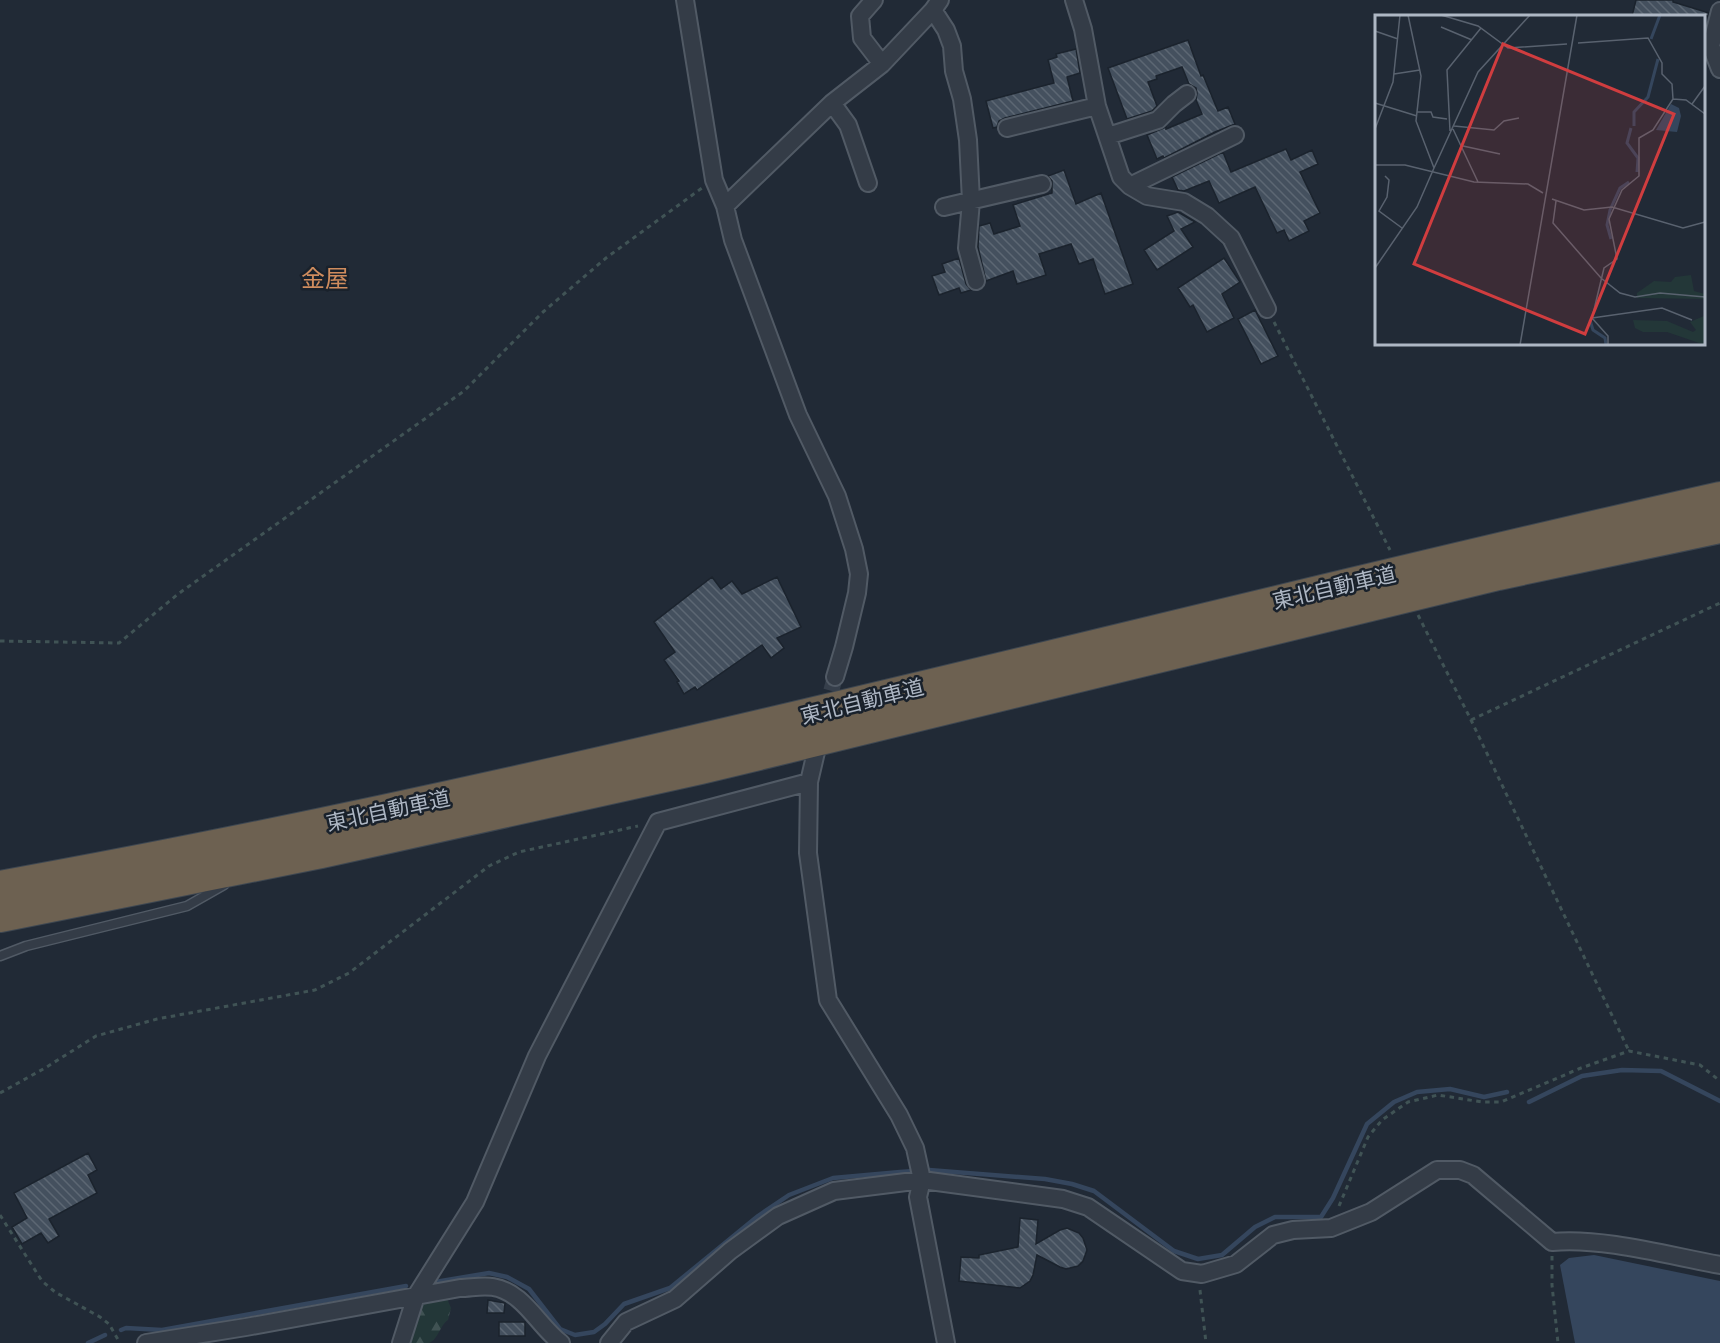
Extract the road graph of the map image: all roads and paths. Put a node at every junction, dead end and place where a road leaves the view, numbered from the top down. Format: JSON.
{"nodes":[{"id":1,"x":685,"y":0,"type":"edge"},
{"id":2,"x":874,"y":0,"type":"edge"},
{"id":3,"x":1074,"y":0,"type":"edge"},
{"id":4,"x":1709,"y":0,"type":"edge"},
{"id":5,"x":1720,"y":4,"type":"edge"},
{"id":6,"x":936,"y":5,"type":"edge"},
{"id":7,"x":1720,"y":11,"type":"edge"},
{"id":8,"x":882,"y":64,"type":"junction"},
{"id":9,"x":1720,"y":69,"type":"edge"},
{"id":10,"x":1187,"y":94,"type":"dead end"},
{"id":11,"x":832,"y":104,"type":"junction"},
{"id":12,"x":1097,"y":106,"type":"junction"},
{"id":13,"x":1007,"y":128,"type":"dead end"},
{"id":14,"x":1235,"y":135,"type":"dead end"},
{"id":15,"x":1108,"y":136,"type":"junction"},
{"id":16,"x":714,"y":180,"type":"junction"},
{"id":17,"x":867,"y":183,"type":"dead end"},
{"id":18,"x":1042,"y":184,"type":"dead end"},
{"id":19,"x":1130,"y":186,"type":"junction"},
{"id":20,"x":970,"y":201,"type":"junction"},
{"id":21,"x":725,"y":206,"type":"junction"},
{"id":22,"x":944,"y":207,"type":"dead end"},
{"id":23,"x":976,"y":281,"type":"dead end"},
{"id":24,"x":1267,"y":309,"type":"joint"},
{"id":25,"x":1720,"y":498,"type":"edge"},
{"id":26,"x":1720,"y":527,"type":"edge"},
{"id":27,"x":1390,"y":550,"type":"dead end"},
{"id":28,"x":1720,"y":603,"type":"edge"},
{"id":29,"x":1417,"y":612,"type":"dead end"},
{"id":30,"x":0,"y":640,"type":"edge"},
{"id":31,"x":835,"y":677,"type":"tunnel mouth"},
{"id":32,"x":1471,"y":720,"type":"junction"},
{"id":33,"x":816,"y":753,"type":"dead end"},
{"id":34,"x":809,"y":782,"type":"junction"},
{"id":35,"x":658,"y":822,"type":"junction"},
{"id":36,"x":257,"y":865,"type":"junction"},
{"id":37,"x":0,"y":887,"type":"edge"},
{"id":38,"x":0,"y":916,"type":"edge"},
{"id":39,"x":0,"y":956,"type":"edge"},
{"id":40,"x":1629,"y":1051,"type":"junction"},
{"id":41,"x":1720,"y":1081,"type":"edge"},
{"id":42,"x":0,"y":1093,"type":"edge"},
{"id":43,"x":921,"y":1174,"type":"junction"},
{"id":44,"x":0,"y":1215,"type":"edge"},
{"id":45,"x":1331,"y":1227,"type":"junction"},
{"id":46,"x":1552,"y":1242,"type":"junction"},
{"id":47,"x":1720,"y":1265,"type":"edge"},
{"id":48,"x":1198,"y":1273,"type":"junction"},
{"id":49,"x":416,"y":1296,"type":"junction"},
{"id":50,"x":120,"y":1343,"type":"edge"},
{"id":51,"x":146,"y":1343,"type":"edge"},
{"id":52,"x":401,"y":1343,"type":"edge"},
{"id":53,"x":561,"y":1343,"type":"edge"},
{"id":54,"x":609,"y":1343,"type":"edge"},
{"id":55,"x":946,"y":1343,"type":"edge"},
{"id":56,"x":1206,"y":1343,"type":"edge"},
{"id":57,"x":1558,"y":1343,"type":"edge"}],
"edges":[{"from":1,"to":16,"type":"street"},
{"from":2,"to":8,"type":"street"},
{"from":3,"to":12,"type":"street"},
{"from":4,"to":5,"type":"street"},
{"from":6,"to":8,"type":"street"},
{"from":6,"to":20,"type":"street"},
{"from":7,"to":9,"type":"street"},
{"from":8,"to":11,"type":"street"},
{"from":10,"to":15,"type":"street"},
{"from":11,"to":17,"type":"street"},
{"from":11,"to":21,"type":"street"},
{"from":12,"to":13,"type":"street"},
{"from":12,"to":15,"type":"street"},
{"from":14,"to":19,"type":"street"},
{"from":15,"to":19,"type":"street"},
{"from":16,"to":21,"type":"street"},
{"from":16,"to":30,"type":"path"},
{"from":18,"to":20,"type":"street"},
{"from":19,"to":24,"type":"street"},
{"from":20,"to":22,"type":"street"},
{"from":20,"to":23,"type":"street"},
{"from":21,"to":31,"type":"street"},
{"from":24,"to":27,"type":"path"},
{"from":25,"to":37,"type":"highway","name":"東北自動車道"},
{"from":26,"to":36,"type":"highway","name":"東北自動車道"},
{"from":28,"to":32,"type":"path"},
{"from":29,"to":32,"type":"path"},
{"from":32,"to":40,"type":"path"},
{"from":33,"to":34,"type":"street"},
{"from":34,"to":35,"type":"street"},
{"from":34,"to":43,"type":"street"},
{"from":35,"to":42,"type":"path"},
{"from":35,"to":49,"type":"street"},
{"from":36,"to":38,"type":"highway","name":"東北自動車道"},
{"from":36,"to":39,"type":"lane"},
{"from":40,"to":41,"type":"path"},
{"from":40,"to":45,"type":"path"},
{"from":43,"to":48,"type":"street"},
{"from":43,"to":54,"type":"street"},
{"from":43,"to":55,"type":"street"},
{"from":44,"to":50,"type":"path"},
{"from":45,"to":46,"type":"street"},
{"from":45,"to":48,"type":"street"},
{"from":46,"to":47,"type":"street"},
{"from":46,"to":57,"type":"path"},
{"from":48,"to":56,"type":"path"},
{"from":49,"to":51,"type":"street"},
{"from":49,"to":52,"type":"street"},
{"from":49,"to":53,"type":"street"}]}
